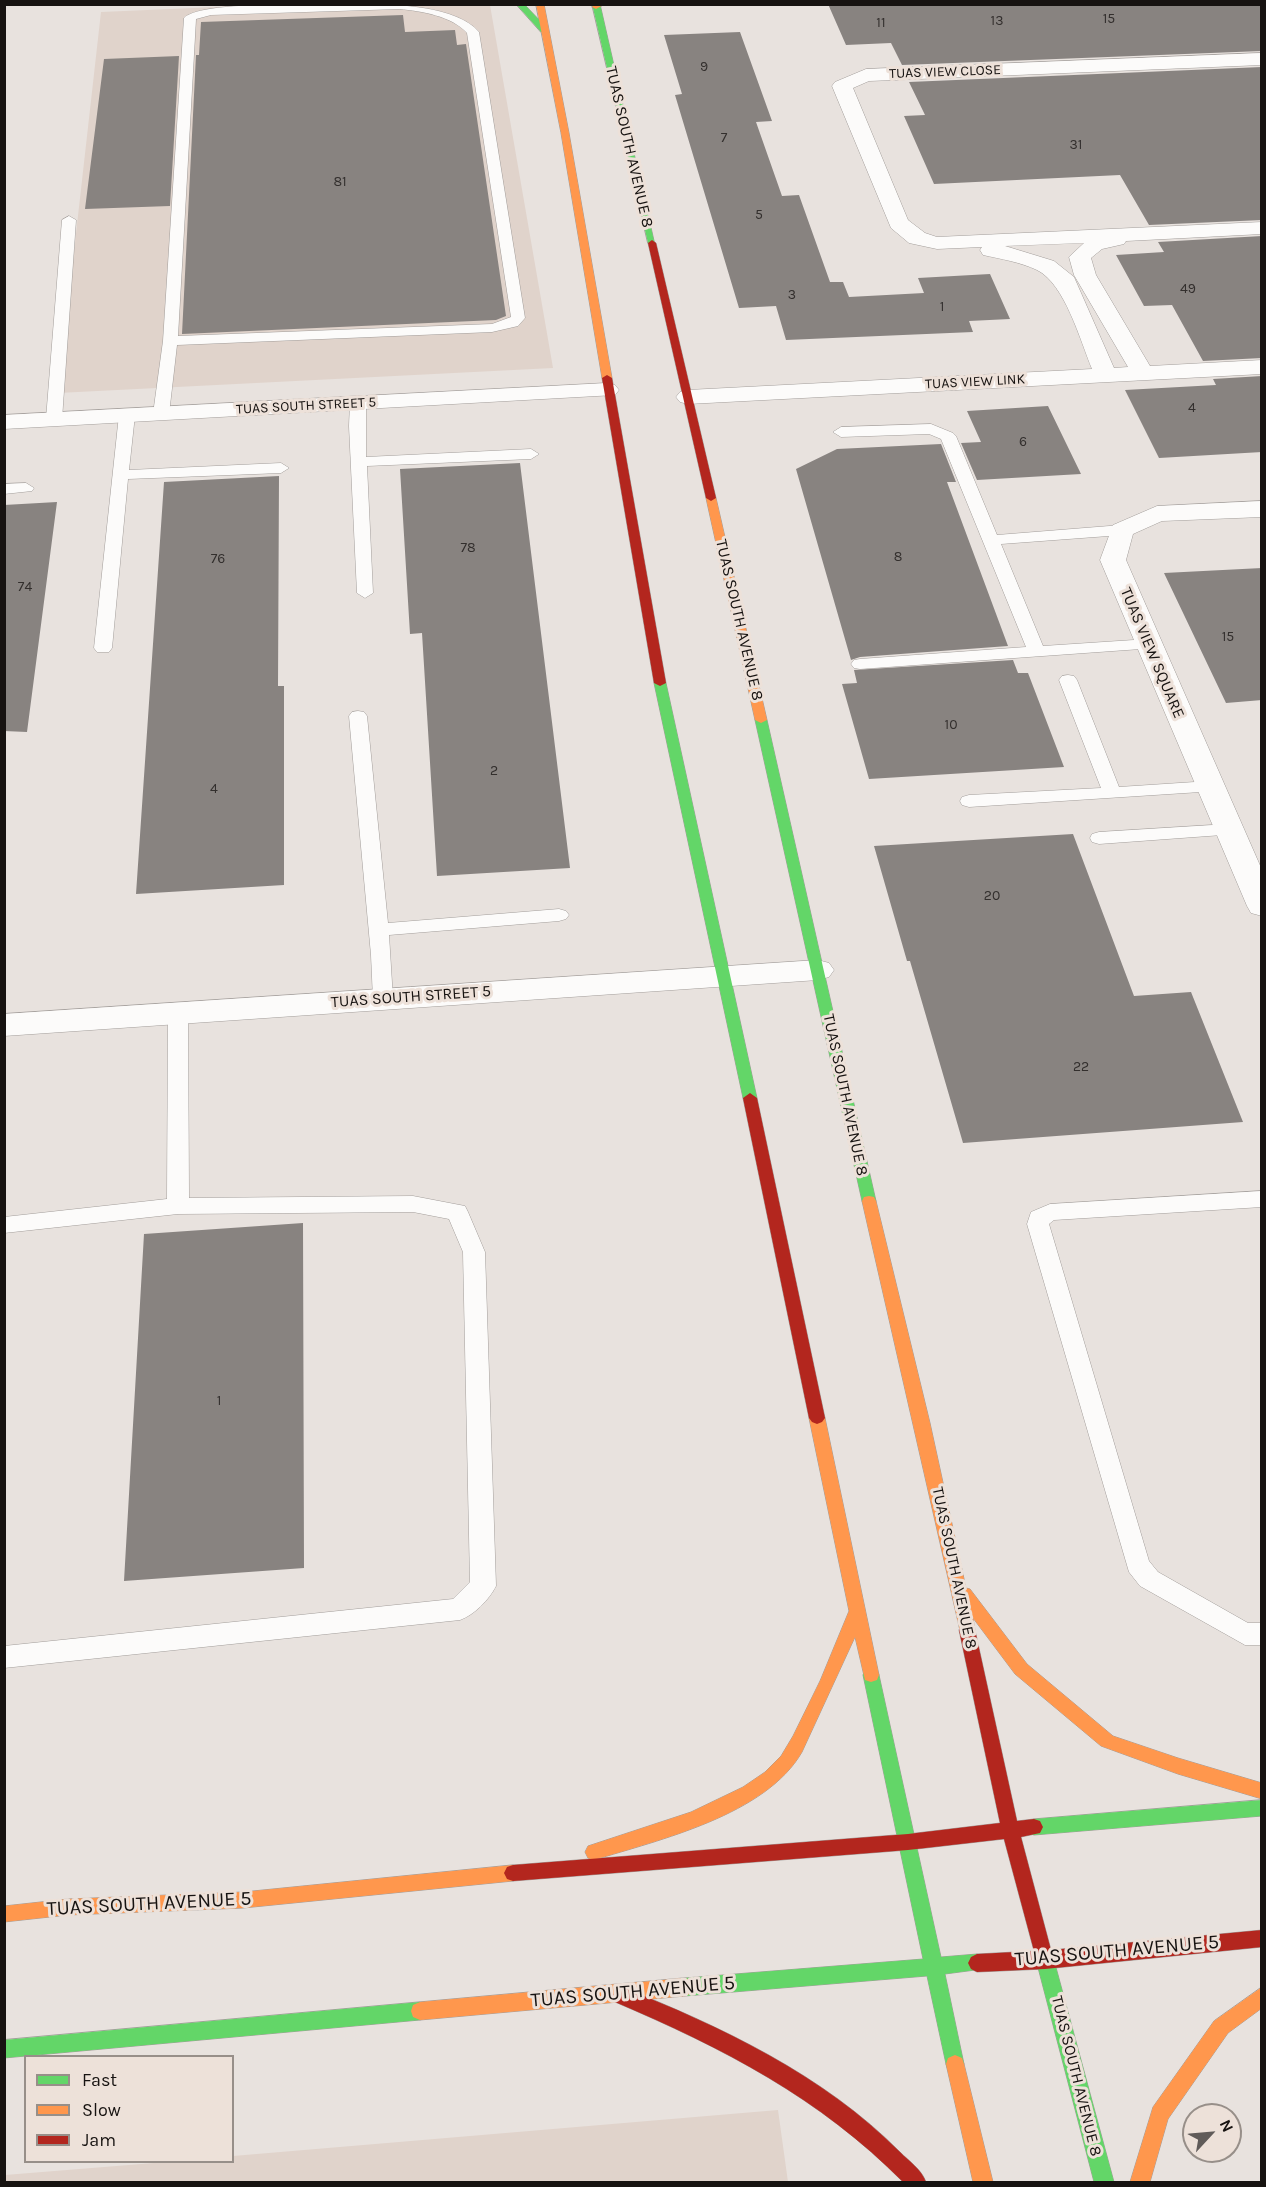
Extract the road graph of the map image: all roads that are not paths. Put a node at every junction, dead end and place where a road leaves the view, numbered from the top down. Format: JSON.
{"nodes":[{"id":1,"x":519,"y":4,"type":"edge"},
{"id":2,"x":540,"y":4,"type":"edge"},
{"id":3,"x":598,"y":5,"type":"edge"},
{"id":4,"x":544,"y":30,"type":"junction"},
{"id":5,"x":1262,"y":59,"type":"edge"},
{"id":6,"x":69,"y":220,"type":"dead end"},
{"id":7,"x":1262,"y":228,"type":"edge"},
{"id":8,"x":1133,"y":234,"type":"junction"},
{"id":9,"x":955,"y":242,"type":"junction"},
{"id":10,"x":170,"y":341,"type":"junction"},
{"id":11,"x":1262,"y":367,"type":"edge"},
{"id":12,"x":1143,"y":373,"type":"junction"},
{"id":13,"x":1106,"y":375,"type":"junction"},
{"id":14,"x":608,"y":390,"type":"junction"},
{"id":15,"x":688,"y":397,"type":"junction"},
{"id":16,"x":358,"y":403,"type":"junction"},
{"id":17,"x":161,"y":414,"type":"junction"},
{"id":18,"x":127,"y":415,"type":"junction"},
{"id":19,"x":54,"y":419,"type":"junction"},
{"id":20,"x":4,"y":422,"type":"edge"},
{"id":21,"x":841,"y":432,"type":"dead end"},
{"id":22,"x":531,"y":454,"type":"dead end"},
{"id":23,"x":361,"y":462,"type":"junction"},
{"id":24,"x":281,"y":468,"type":"dead end"},
{"id":25,"x":121,"y":475,"type":"junction"},
{"id":26,"x":26,"y":488,"type":"dead end"},
{"id":27,"x":4,"y":489,"type":"edge"},
{"id":28,"x":1262,"y":509,"type":"edge"},
{"id":29,"x":1122,"y":530,"type":"junction"},
{"id":30,"x":991,"y":540,"type":"junction"},
{"id":31,"x":365,"y":593,"type":"dead end"},
{"id":32,"x":1149,"y":644,"type":"junction"},
{"id":33,"x":104,"y":648,"type":"dead end"},
{"id":34,"x":1036,"y":652,"type":"junction"},
{"id":35,"x":860,"y":664,"type":"dead end"},
{"id":36,"x":1068,"y":680,"type":"dead end"},
{"id":37,"x":358,"y":716,"type":"dead end"},
{"id":38,"x":1210,"y":787,"type":"junction"},
{"id":39,"x":1112,"y":793,"type":"junction"},
{"id":40,"x":969,"y":801,"type":"dead end"},
{"id":41,"x":1229,"y":830,"type":"junction"},
{"id":42,"x":1099,"y":838,"type":"dead end"},
{"id":43,"x":1262,"y":906,"type":"edge"},
{"id":44,"x":559,"y":915,"type":"dead end"},
{"id":45,"x":377,"y":930,"type":"junction"},
{"id":46,"x":818,"y":970,"type":"junction"},
{"id":47,"x":725,"y":976,"type":"junction"},
{"id":48,"x":382,"y":999,"type":"junction"},
{"id":49,"x":178,"y":1013,"type":"junction"},
{"id":50,"x":4,"y":1025,"type":"edge"},
{"id":51,"x":1262,"y":1199,"type":"edge"},
{"id":52,"x":178,"y":1206,"type":"junction"},
{"id":53,"x":4,"y":1225,"type":"edge"},
{"id":54,"x":958,"y":1585,"type":"junction"},
{"id":55,"x":857,"y":1612,"type":"junction"},
{"id":56,"x":1262,"y":1634,"type":"edge"},
{"id":57,"x":4,"y":1657,"type":"edge"},
{"id":58,"x":1262,"y":1791,"type":"edge"},
{"id":59,"x":1262,"y":1808,"type":"edge"},
{"id":60,"x":1010,"y":1829,"type":"junction"},
{"id":61,"x":908,"y":1842,"type":"junction"},
{"id":62,"x":538,"y":1870,"type":"junction"},
{"id":63,"x":4,"y":1914,"type":"edge"},
{"id":64,"x":1262,"y":1938,"type":"edge"},
{"id":65,"x":1046,"y":1959,"type":"junction"},
{"id":66,"x":935,"y":1965,"type":"junction"},
{"id":67,"x":616,"y":1993,"type":"junction"},
{"id":68,"x":1262,"y":1996,"type":"edge"},
{"id":69,"x":4,"y":2049,"type":"edge"},
{"id":70,"x":916,"y":2182,"type":"edge"},
{"id":71,"x":983,"y":2182,"type":"edge"},
{"id":72,"x":1104,"y":2182,"type":"edge"},
{"id":73,"x":1140,"y":2182,"type":"edge"}],
"edges":[{"from":1,"to":4,"type":"street"},
{"from":2,"to":4,"type":"street"},
{"from":3,"to":15,"type":"street","name":"TUAS SOUTH AVENUE 8"},
{"from":4,"to":14,"type":"street"},
{"from":5,"to":9,"type":"street","name":"TUAS VIEW CLOSE"},
{"from":6,"to":19,"type":"lane"},
{"from":7,"to":8,"type":"street","name":"TUAS VIEW CLOSE"},
{"from":8,"to":9,"type":"street","name":"TUAS VIEW CLOSE"},
{"from":8,"to":12,"type":"street","name":"TUAS VIEW CLOSE"},
{"from":9,"to":13,"type":"street","name":"TUAS VIEW CLOSE"},
{"from":10,"to":10,"type":"lane"},
{"from":10,"to":17,"type":"lane"},
{"from":11,"to":12,"type":"street","name":"TUAS VIEW LINK"},
{"from":12,"to":13,"type":"street","name":"TUAS VIEW LINK"},
{"from":13,"to":15,"type":"street","name":"TUAS VIEW LINK"},
{"from":14,"to":16,"type":"street","name":"TUAS SOUTH STREET 5"},
{"from":14,"to":47,"type":"street"},
{"from":15,"to":46,"type":"street","name":"TUAS SOUTH AVENUE 8"},
{"from":16,"to":17,"type":"street","name":"TUAS SOUTH STREET 5"},
{"from":16,"to":23,"type":"lane"},
{"from":17,"to":18,"type":"street","name":"TUAS SOUTH STREET 5"},
{"from":18,"to":19,"type":"street","name":"TUAS SOUTH STREET 5"},
{"from":18,"to":25,"type":"lane"},
{"from":19,"to":20,"type":"street","name":"TUAS SOUTH STREET 5"},
{"from":21,"to":30,"type":"lane"},
{"from":22,"to":23,"type":"lane"},
{"from":23,"to":31,"type":"lane"},
{"from":24,"to":25,"type":"lane"},
{"from":25,"to":33,"type":"lane"},
{"from":26,"to":27,"type":"lane"},
{"from":28,"to":29,"type":"street"},
{"from":29,"to":30,"type":"lane"},
{"from":29,"to":32,"type":"street","name":"TUAS VIEW SQUARE"},
{"from":30,"to":34,"type":"lane"},
{"from":32,"to":34,"type":"lane"},
{"from":32,"to":38,"type":"street","name":"TUAS VIEW SQUARE"},
{"from":34,"to":35,"type":"lane"},
{"from":36,"to":39,"type":"lane"},
{"from":37,"to":45,"type":"lane"},
{"from":38,"to":39,"type":"lane"},
{"from":38,"to":41,"type":"street","name":"TUAS VIEW SQUARE"},
{"from":39,"to":40,"type":"lane"},
{"from":41,"to":42,"type":"lane"},
{"from":41,"to":43,"type":"street","name":"TUAS VIEW SQUARE"},
{"from":44,"to":45,"type":"lane"},
{"from":45,"to":48,"type":"lane"},
{"from":46,"to":47,"type":"street","name":"TUAS SOUTH STREET 5"},
{"from":46,"to":54,"type":"street","name":"TUAS SOUTH AVENUE 8"},
{"from":47,"to":48,"type":"street","name":"TUAS SOUTH STREET 5"},
{"from":47,"to":55,"type":"street"},
{"from":48,"to":49,"type":"street","name":"TUAS SOUTH STREET 5"},
{"from":49,"to":50,"type":"street","name":"TUAS SOUTH STREET 5"},
{"from":49,"to":52,"type":"lane"},
{"from":51,"to":56,"type":"lane"},
{"from":52,"to":53,"type":"lane"},
{"from":52,"to":57,"type":"lane"},
{"from":54,"to":58,"type":"street"},
{"from":54,"to":60,"type":"street","name":"TUAS SOUTH AVENUE 8"},
{"from":55,"to":61,"type":"street"},
{"from":55,"to":62,"type":"street"},
{"from":59,"to":60,"type":"street","name":"TUAS SOUTH AVENUE 5"},
{"from":60,"to":61,"type":"street","name":"TUAS SOUTH AVENUE 5"},
{"from":60,"to":65,"type":"street","name":"TUAS SOUTH AVENUE 8"},
{"from":61,"to":62,"type":"street","name":"TUAS SOUTH AVENUE 5"},
{"from":61,"to":66,"type":"street"},
{"from":62,"to":63,"type":"street","name":"TUAS SOUTH AVENUE 5"},
{"from":64,"to":65,"type":"street","name":"TUAS SOUTH AVENUE 5"},
{"from":65,"to":66,"type":"street","name":"TUAS SOUTH AVENUE 5"},
{"from":65,"to":72,"type":"street","name":"TUAS SOUTH AVENUE 8"},
{"from":66,"to":67,"type":"street","name":"TUAS SOUTH AVENUE 5"},
{"from":66,"to":71,"type":"street"},
{"from":67,"to":69,"type":"street","name":"TUAS SOUTH AVENUE 5"},
{"from":67,"to":70,"type":"street"},
{"from":68,"to":73,"type":"street"}]}
